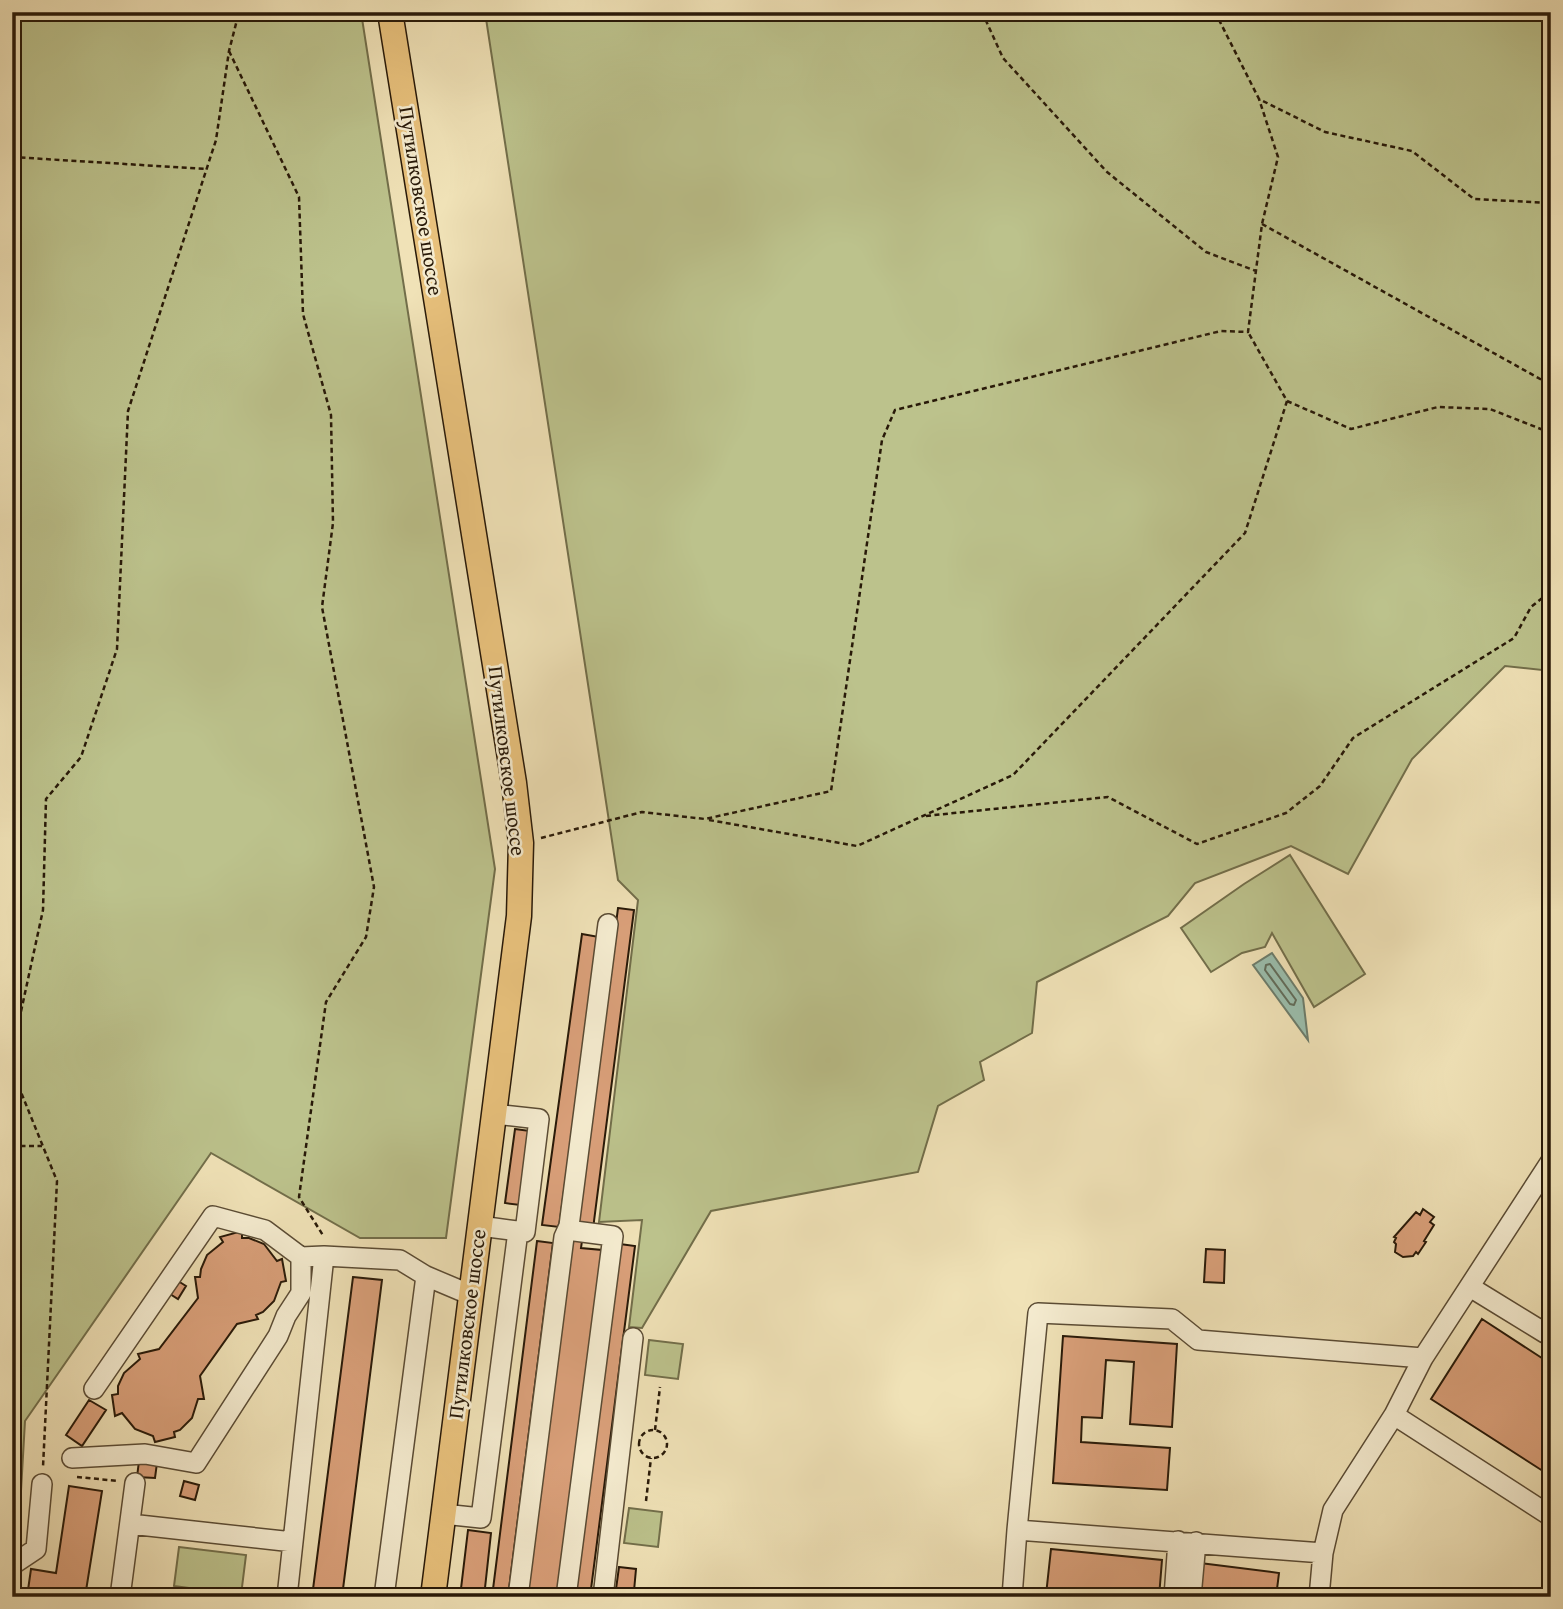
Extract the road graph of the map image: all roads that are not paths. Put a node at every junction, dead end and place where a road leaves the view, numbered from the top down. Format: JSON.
{"nodes":[{"id":1,"x":390,"y":12,"type":"edge"},
{"id":2,"x":608,"y":924,"type":"dead end"},
{"id":3,"x":494,"y":1114,"type":"junction"},
{"id":4,"x":1551,"y":1161,"type":"edge"},
{"id":5,"x":480,"y":1226,"type":"junction"},
{"id":6,"x":567,"y":1230,"type":"junction"},
{"id":7,"x":518,"y":1231,"type":"junction"},
{"id":8,"x":324,"y":1256,"type":"junction"},
{"id":9,"x":301,"y":1257,"type":"junction"},
{"id":10,"x":426,"y":1276,"type":"junction"},
{"id":11,"x":1470,"y":1287,"type":"junction"},
{"id":12,"x":471,"y":1295,"type":"junction"},
{"id":13,"x":1545,"y":1333,"type":"dead end"},
{"id":14,"x":633,"y":1338,"type":"dead end"},
{"id":15,"x":1423,"y":1358,"type":"junction"},
{"id":16,"x":94,"y":1390,"type":"dead end"},
{"id":17,"x":1394,"y":1415,"type":"junction"},
{"id":18,"x":71,"y":1467,"type":"road end"},
{"id":19,"x":135,"y":1483,"type":"road end"},
{"id":20,"x":42,"y":1484,"type":"road end"},
{"id":21,"x":443,"y":1514,"type":"junction"},
{"id":22,"x":1549,"y":1515,"type":"dead end"},
{"id":23,"x":130,"y":1524,"type":"junction"},
{"id":24,"x":1017,"y":1530,"type":"junction"},
{"id":25,"x":293,"y":1542,"type":"junction"},
{"id":26,"x":1187,"y":1542,"type":"junction"},
{"id":27,"x":1323,"y":1553,"type":"junction"},
{"id":28,"x":12,"y":1565,"type":"edge"},
{"id":29,"x":120,"y":1597,"type":"edge"},
{"id":30,"x":288,"y":1597,"type":"edge"},
{"id":31,"x":384,"y":1597,"type":"edge"},
{"id":32,"x":433,"y":1597,"type":"edge"},
{"id":33,"x":518,"y":1597,"type":"edge"},
{"id":34,"x":566,"y":1597,"type":"edge"},
{"id":35,"x":603,"y":1597,"type":"edge"},
{"id":36,"x":1012,"y":1597,"type":"edge"},
{"id":37,"x":1174,"y":1597,"type":"edge"},
{"id":38,"x":1191,"y":1597,"type":"edge"},
{"id":39,"x":1319,"y":1597,"type":"edge"}],
"edges":[{"from":1,"to":3,"type":"main road","name":"Путилковское шоссе"},
{"from":2,"to":6,"type":"lane"},
{"from":3,"to":5,"type":"main road","name":"Путилковское шоссе"},
{"from":3,"to":7,"type":"lane"},
{"from":4,"to":11,"type":"lane"},
{"from":5,"to":7,"type":"lane"},
{"from":5,"to":12,"type":"main road","name":"Путилковское шоссе"},
{"from":6,"to":33,"type":"lane"},
{"from":6,"to":34,"type":"lane"},
{"from":7,"to":21,"type":"lane"},
{"from":8,"to":9,"type":"lane"},
{"from":8,"to":10,"type":"lane"},
{"from":8,"to":25,"type":"lane"},
{"from":9,"to":16,"type":"lane"},
{"from":9,"to":18,"type":"lane"},
{"from":10,"to":12,"type":"lane"},
{"from":10,"to":31,"type":"lane"},
{"from":11,"to":13,"type":"lane"},
{"from":11,"to":15,"type":"lane"},
{"from":12,"to":21,"type":"main road","name":"Путилковское шоссе"},
{"from":14,"to":35,"type":"lane"},
{"from":15,"to":17,"type":"lane"},
{"from":15,"to":24,"type":"lane"},
{"from":17,"to":22,"type":"lane"},
{"from":17,"to":27,"type":"lane"},
{"from":19,"to":23,"type":"lane"},
{"from":20,"to":28,"type":"lane"},
{"from":21,"to":32,"type":"main road","name":"Путилковское шоссе"},
{"from":23,"to":25,"type":"lane"},
{"from":23,"to":29,"type":"lane"},
{"from":24,"to":26,"type":"lane"},
{"from":24,"to":36,"type":"lane"},
{"from":25,"to":30,"type":"lane"},
{"from":26,"to":27,"type":"lane"},
{"from":26,"to":37,"type":"lane"},
{"from":26,"to":38,"type":"lane"},
{"from":27,"to":39,"type":"lane"}]}
